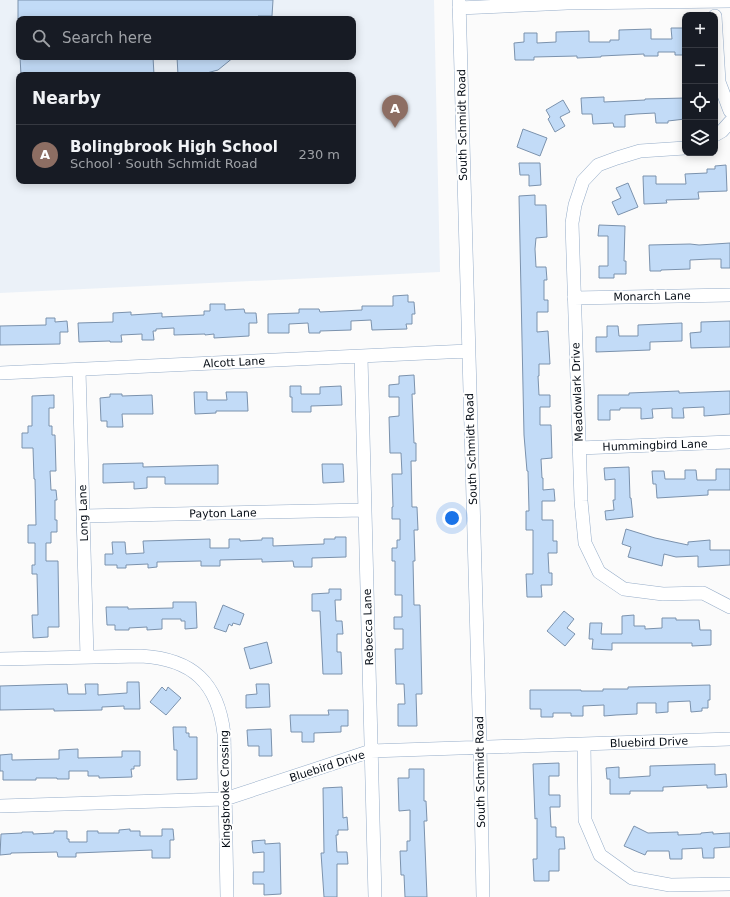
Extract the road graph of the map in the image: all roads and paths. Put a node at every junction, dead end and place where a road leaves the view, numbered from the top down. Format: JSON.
{"nodes":[{"id":1,"x":730,"y":1,"type":"edge"},
{"id":2,"x":567,"y":2,"type":"edge"},
{"id":3,"x":714,"y":2,"type":"junction"},
{"id":4,"x":459,"y":4,"type":"edge"},
{"id":5,"x":715,"y":12,"type":"edge"},
{"id":6,"x":717,"y":48,"type":"edge"},
{"id":7,"x":730,"y":111,"type":"edge"},
{"id":8,"x":730,"y":122,"type":"edge"},
{"id":9,"x":718,"y":133,"type":"edge"},
{"id":10,"x":682,"y":148,"type":"edge"},
{"id":11,"x":730,"y":295,"type":"edge"},
{"id":12,"x":574,"y":298,"type":"junction"},
{"id":13,"x":468,"y":351,"type":"junction"},
{"id":14,"x":361,"y":357,"type":"junction"},
{"id":15,"x":79,"y":370,"type":"junction"},
{"id":16,"x":0,"y":373,"type":"edge"},
{"id":17,"x":730,"y":442,"type":"edge"},
{"id":18,"x":580,"y":448,"type":"junction"},
{"id":19,"x":364,"y":510,"type":"junction"},
{"id":20,"x":83,"y":516,"type":"junction"},
{"id":21,"x":730,"y":607,"type":"edge"},
{"id":22,"x":88,"y":657,"type":"junction"},
{"id":23,"x":0,"y":659,"type":"edge"},
{"id":24,"x":730,"y":739,"type":"edge"},
{"id":25,"x":584,"y":744,"type":"junction"},
{"id":26,"x":480,"y":747,"type":"junction"},
{"id":27,"x":371,"y":751,"type":"junction"},
{"id":28,"x":225,"y":799,"type":"junction"},
{"id":29,"x":0,"y":806,"type":"edge"},
{"id":30,"x":730,"y":884,"type":"edge"},
{"id":31,"x":227,"y":897,"type":"edge"},
{"id":32,"x":375,"y":897,"type":"edge"},
{"id":33,"x":483,"y":897,"type":"edge"}],
"edges":[{"from":1,"to":3,"type":"street"},
{"from":2,"to":3,"type":"street"},
{"from":2,"to":4,"type":"street"},
{"from":3,"to":5,"type":"street"},
{"from":4,"to":13,"type":"street","name":"South Schmidt Road"},
{"from":6,"to":7,"type":"street"},
{"from":8,"to":9,"type":"street"},
{"from":10,"to":12,"type":"street","name":"Meadowlark Drive"},
{"from":11,"to":12,"type":"street","name":"Monarch Lane"},
{"from":12,"to":18,"type":"street","name":"Meadowlark Drive"},
{"from":13,"to":14,"type":"street","name":"Alcott Lane"},
{"from":13,"to":26,"type":"street","name":"South Schmidt Road"},
{"from":14,"to":15,"type":"street","name":"Alcott Lane"},
{"from":14,"to":19,"type":"street","name":"Rebecca Lane"},
{"from":15,"to":16,"type":"street","name":"Alcott Lane"},
{"from":15,"to":20,"type":"street","name":"Long Lane"},
{"from":17,"to":18,"type":"street","name":"Hummingbird Lane"},
{"from":18,"to":21,"type":"street","name":"Meadowlark Drive"},
{"from":19,"to":20,"type":"street","name":"Payton Lane"},
{"from":19,"to":27,"type":"street","name":"Rebecca Lane"},
{"from":20,"to":22,"type":"street","name":"Long Lane"},
{"from":22,"to":23,"type":"street","name":"Kingsbrooke Crossing"},
{"from":22,"to":28,"type":"street","name":"Kingsbrooke Crossing"},
{"from":24,"to":25,"type":"street","name":"Bluebird Drive"},
{"from":25,"to":26,"type":"street","name":"Bluebird Drive"},
{"from":25,"to":30,"type":"street"},
{"from":26,"to":27,"type":"street","name":"Bluebird Drive"},
{"from":26,"to":33,"type":"street","name":"South Schmidt Road"},
{"from":27,"to":28,"type":"street","name":"Bluebird Drive"},
{"from":27,"to":32,"type":"street","name":"Rebecca Lane"},
{"from":28,"to":29,"type":"street","name":"Bluebird Drive"},
{"from":28,"to":31,"type":"street","name":"Kingsbrooke Crossing"}]}
